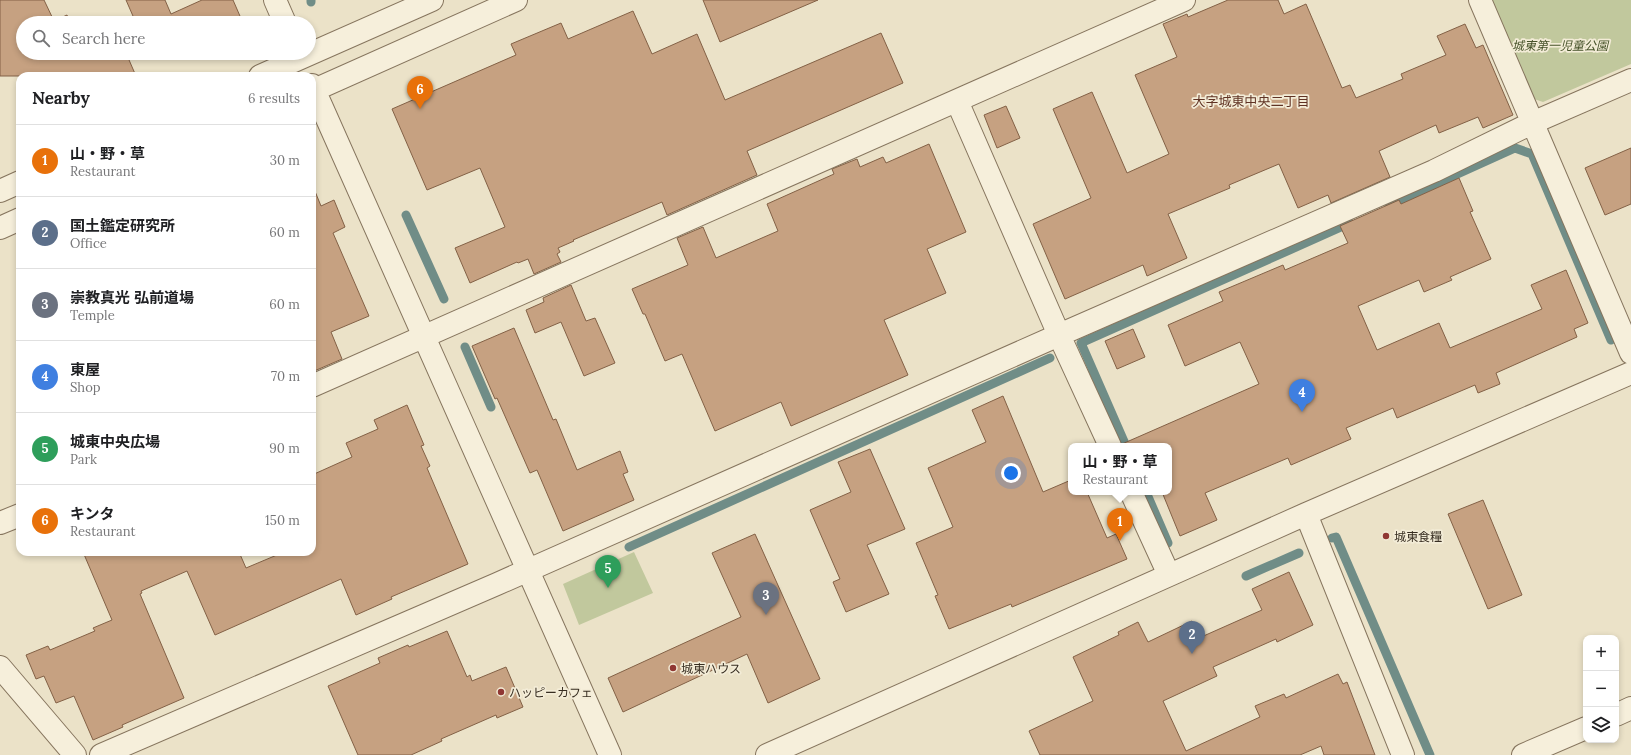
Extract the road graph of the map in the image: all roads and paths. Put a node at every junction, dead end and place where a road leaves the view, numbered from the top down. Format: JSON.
{"nodes":[{"id":1,"x":275,"y":0,"type":"edge"},
{"id":2,"x":432,"y":0,"type":"edge"},
{"id":3,"x":516,"y":0,"type":"edge"},
{"id":4,"x":1184,"y":0,"type":"edge"},
{"id":5,"x":1480,"y":0,"type":"edge"},
{"id":6,"x":282,"y":16,"type":"edge"},
{"id":7,"x":312,"y":72,"type":"edge"},
{"id":8,"x":315,"y":72,"type":"edge"},
{"id":9,"x":1631,"y":80,"type":"edge"},
{"id":10,"x":316,"y":95,"type":"edge"},
{"id":11,"x":958,"y":101,"type":"junction"},
{"id":12,"x":1532,"y":123,"type":"junction"},
{"id":13,"x":16,"y":184,"type":"edge"},
{"id":14,"x":0,"y":191,"type":"edge"},
{"id":15,"x":16,"y":221,"type":"edge"},
{"id":16,"x":0,"y":228,"type":"edge"},
{"id":17,"x":1059,"y":334,"type":"junction"},
{"id":18,"x":424,"y":336,"type":"junction"},
{"id":19,"x":1631,"y":353,"type":"edge"},
{"id":20,"x":1631,"y":373,"type":"edge"},
{"id":21,"x":316,"y":384,"type":"edge"},
{"id":22,"x":1109,"y":443,"type":"edge"},
{"id":23,"x":1132,"y":495,"type":"edge"},
{"id":24,"x":1306,"y":514,"type":"junction"},
{"id":25,"x":16,"y":517,"type":"edge"},
{"id":26,"x":0,"y":524,"type":"edge"},
{"id":27,"x":528,"y":570,"type":"junction"},
{"id":28,"x":1169,"y":575,"type":"junction"},
{"id":29,"x":0,"y":667,"type":"edge"},
{"id":30,"x":1631,"y":708,"type":"edge"},
{"id":31,"x":1619,"y":714,"type":"edge"},
{"id":32,"x":1583,"y":729,"type":"edge"},
{"id":33,"x":75,"y":755,"type":"edge"},
{"id":34,"x":101,"y":755,"type":"edge"},
{"id":35,"x":610,"y":755,"type":"edge"},
{"id":36,"x":767,"y":755,"type":"edge"},
{"id":37,"x":1403,"y":755,"type":"edge"},
{"id":38,"x":1524,"y":755,"type":"edge"}],
"edges":[{"from":1,"to":6,"type":"street"},
{"from":2,"to":7,"type":"street"},
{"from":3,"to":8,"type":"street"},
{"from":4,"to":11,"type":"street"},
{"from":5,"to":12,"type":"street"},
{"from":9,"to":12,"type":"street"},
{"from":10,"to":18,"type":"street"},
{"from":11,"to":17,"type":"street"},
{"from":11,"to":18,"type":"street"},
{"from":12,"to":17,"type":"street"},
{"from":12,"to":19,"type":"street"},
{"from":13,"to":14,"type":"street"},
{"from":15,"to":16,"type":"street"},
{"from":17,"to":22,"type":"street"},
{"from":17,"to":27,"type":"street"},
{"from":18,"to":21,"type":"street"},
{"from":18,"to":27,"type":"street"},
{"from":20,"to":24,"type":"street"},
{"from":23,"to":28,"type":"street"},
{"from":24,"to":28,"type":"street"},
{"from":24,"to":37,"type":"street"},
{"from":25,"to":26,"type":"street"},
{"from":27,"to":34,"type":"street"},
{"from":27,"to":35,"type":"street"},
{"from":28,"to":36,"type":"street"},
{"from":29,"to":33,"type":"street"},
{"from":30,"to":31,"type":"street"},
{"from":32,"to":38,"type":"street"}]}
